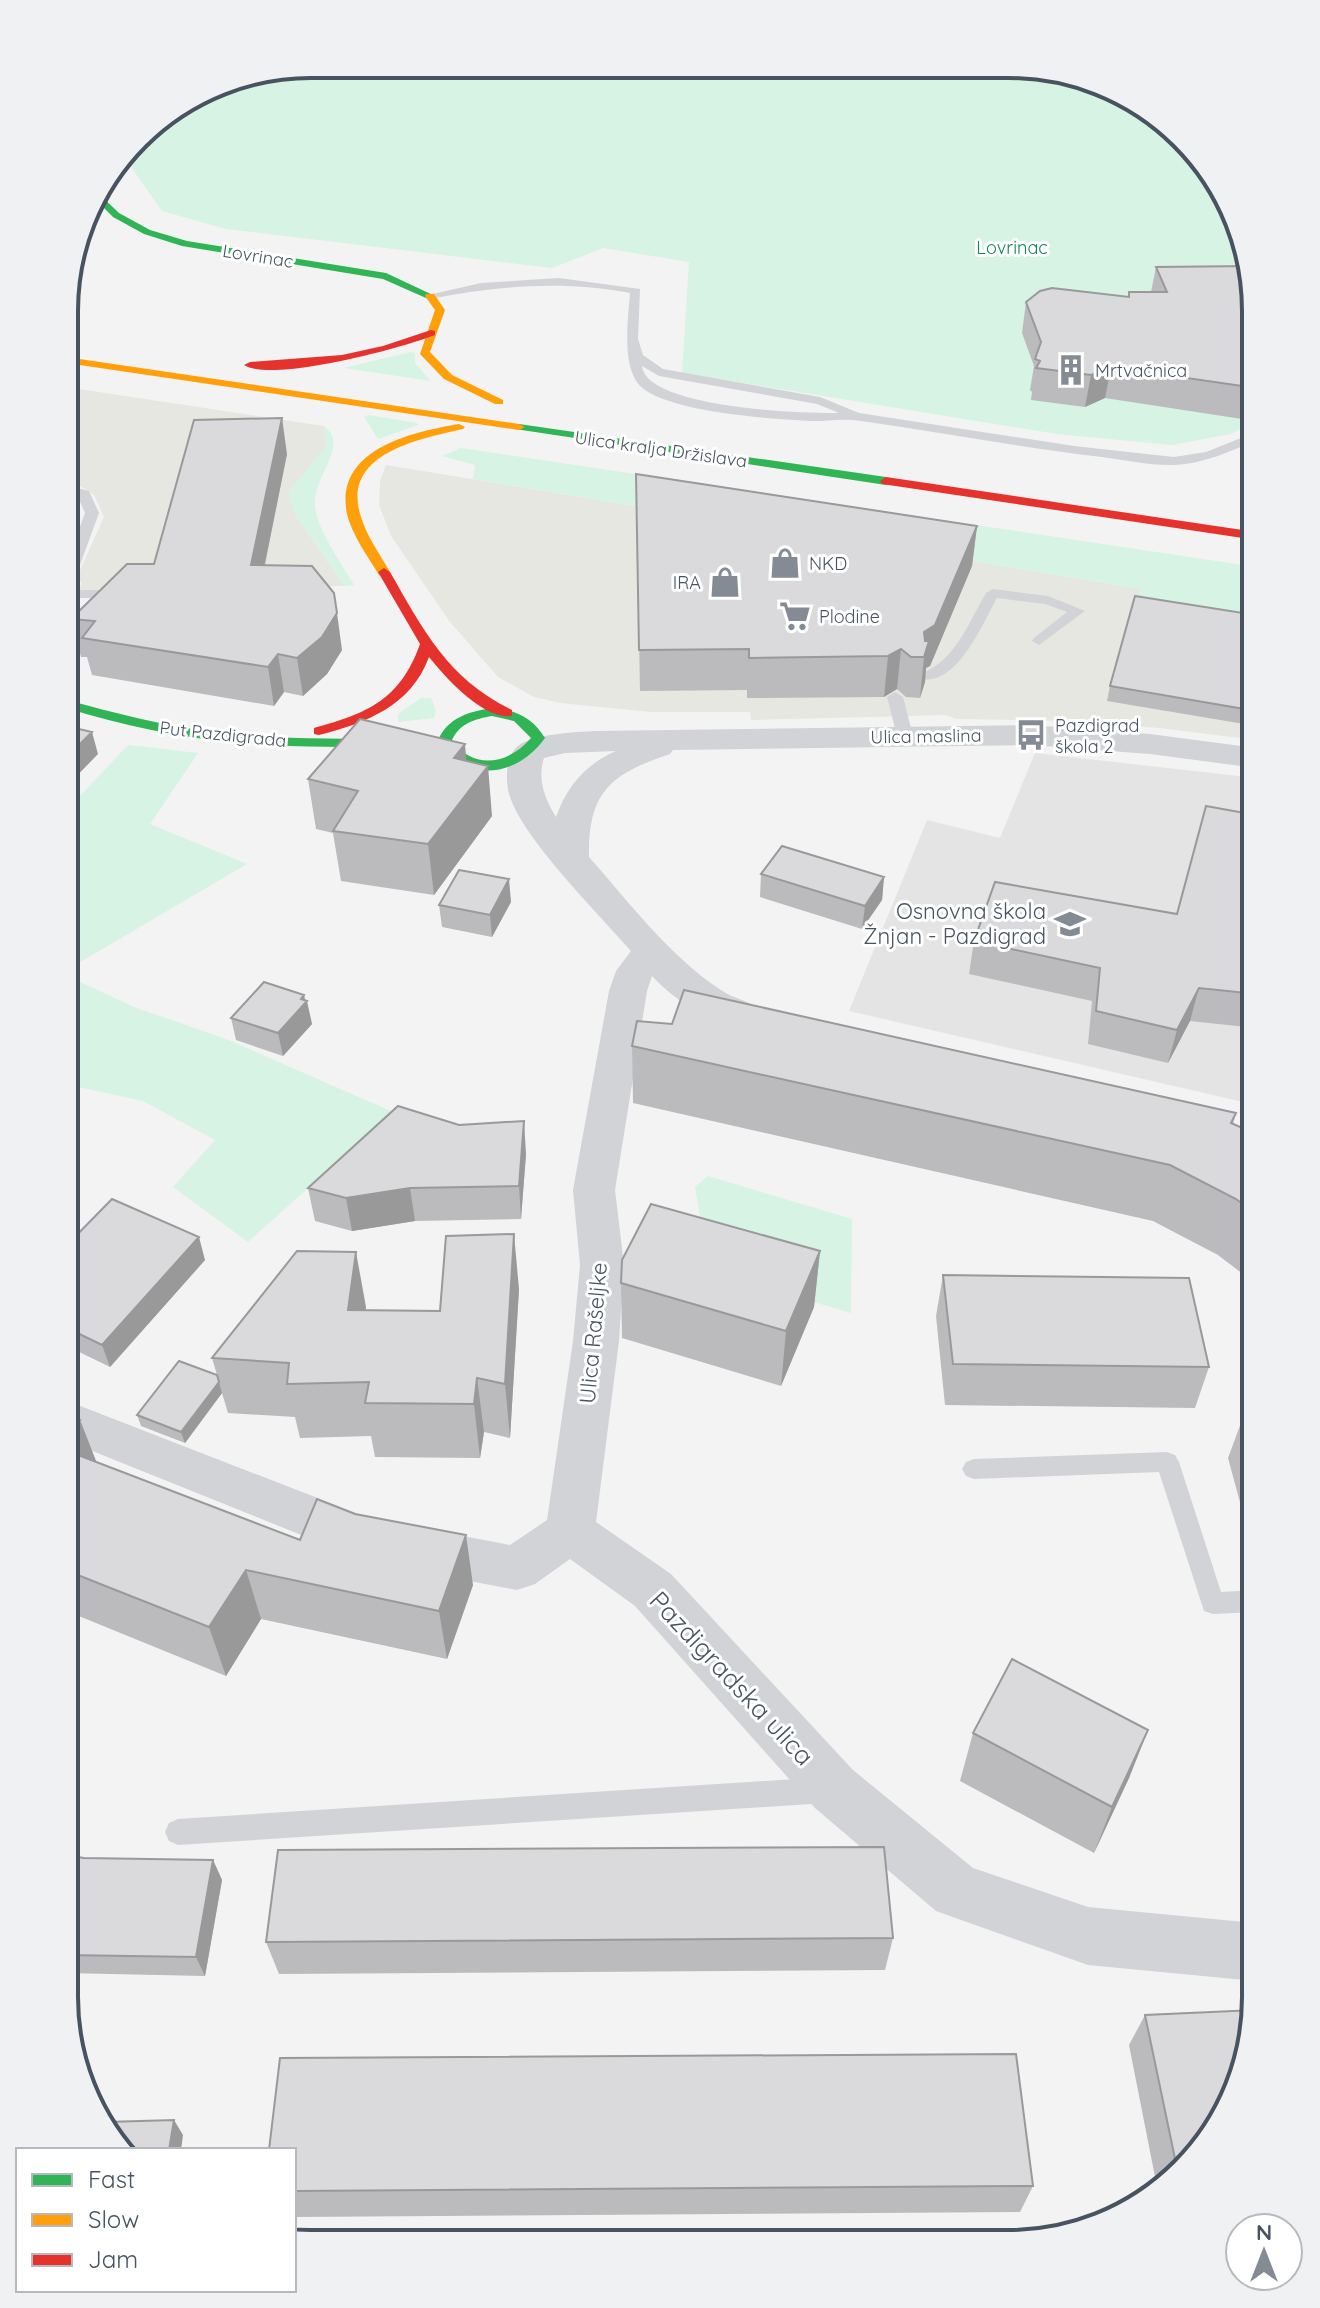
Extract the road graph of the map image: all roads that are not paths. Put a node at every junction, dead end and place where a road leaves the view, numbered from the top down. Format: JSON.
{"nodes":[{"id":1,"x":103,"y":206,"type":"edge"},
{"id":2,"x":430,"y":296,"type":"junction"},
{"id":3,"x":431,"y":333,"type":"junction"},
{"id":4,"x":637,"y":357,"type":"junction"},
{"id":5,"x":78,"y":362,"type":"edge"},
{"id":6,"x":342,"y":379,"type":"dead end"},
{"id":7,"x":436,"y":393,"type":"dead end"},
{"id":8,"x":307,"y":396,"type":"junction"},
{"id":9,"x":856,"y":416,"type":"junction"},
{"id":10,"x":342,"y":417,"type":"dead end"},
{"id":11,"x":489,"y":423,"type":"junction"},
{"id":12,"x":1242,"y":442,"type":"edge"},
{"id":13,"x":78,"y":492,"type":"edge"},
{"id":14,"x":1242,"y":534,"type":"edge"},
{"id":15,"x":78,"y":551,"type":"edge"},
{"id":16,"x":78,"y":594,"type":"edge"},
{"id":17,"x":140,"y":594,"type":"edge"},
{"id":18,"x":1039,"y":641,"type":"dead end"},
{"id":19,"x":427,"y":643,"type":"junction"},
{"id":20,"x":927,"y":676,"type":"edge"},
{"id":21,"x":455,"y":684,"type":"junction"},
{"id":22,"x":895,"y":697,"type":"dead end"},
{"id":23,"x":78,"y":707,"type":"edge"},
{"id":24,"x":455,"y":724,"type":"junction"},
{"id":25,"x":524,"y":735,"type":"junction"},
{"id":26,"x":905,"y":736,"type":"junction"},
{"id":27,"x":691,"y":739,"type":"junction"},
{"id":28,"x":265,"y":741,"type":"junction"},
{"id":29,"x":422,"y":741,"type":"junction"},
{"id":30,"x":1242,"y":756,"type":"edge"},
{"id":31,"x":462,"y":759,"type":"junction"},
{"id":32,"x":527,"y":797,"type":"junction"},
{"id":33,"x":571,"y":859,"type":"junction"},
{"id":34,"x":650,"y":952,"type":"junction"},
{"id":35,"x":785,"y":1031,"type":"edge"},
{"id":36,"x":78,"y":1425,"type":"edge"},
{"id":37,"x":974,"y":1469,"type":"dead end"},
{"id":38,"x":570,"y":1531,"type":"junction"},
{"id":39,"x":1242,"y":1602,"type":"edge"},
{"id":40,"x":834,"y":1789,"type":"junction"},
{"id":41,"x":178,"y":1832,"type":"dead end"},
{"id":42,"x":1242,"y":1951,"type":"edge"}],
"edges":[{"from":1,"to":2,"type":"main road","name":"Lovrinac"},
{"from":2,"to":3,"type":"main road"},
{"from":2,"to":4,"type":"lane"},
{"from":3,"to":6,"type":"main road"},
{"from":3,"to":7,"type":"main road"},
{"from":4,"to":9,"type":"lane"},
{"from":4,"to":9,"type":"lane"},
{"from":5,"to":8,"type":"main road","name":"Ulica kralja Držislava"},
{"from":8,"to":10,"type":"main road"},
{"from":8,"to":11,"type":"main road","name":"Ulica kralja Držislava"},
{"from":9,"to":12,"type":"lane"},
{"from":11,"to":14,"type":"main road","name":"Ulica kralja Držislava"},
{"from":11,"to":19,"type":"main road"},
{"from":13,"to":15,"type":"lane"},
{"from":16,"to":17,"type":"lane"},
{"from":18,"to":20,"type":"lane"},
{"from":19,"to":21,"type":"main road"},
{"from":19,"to":28,"type":"main road"},
{"from":21,"to":24,"type":"main road"},
{"from":21,"to":25,"type":"main road"},
{"from":22,"to":26,"type":"lane"},
{"from":23,"to":28,"type":"main road","name":"Put Pazdigrada"},
{"from":24,"to":25,"type":"main road","name":"Put Pazdigrada"},
{"from":24,"to":29,"type":"main road","name":"Put Pazdigrada"},
{"from":24,"to":31,"type":"main road"},
{"from":25,"to":27,"type":"street","name":"Ulica maslina"},
{"from":25,"to":31,"type":"main road"},
{"from":25,"to":32,"type":"street"},
{"from":26,"to":27,"type":"street","name":"Ulica maslina"},
{"from":26,"to":30,"type":"street","name":"Ulica maslina"},
{"from":27,"to":33,"type":"street"},
{"from":28,"to":29,"type":"main road","name":"Put Pazdigrada"},
{"from":29,"to":31,"type":"main road","name":"Put Pazdigrada"},
{"from":31,"to":32,"type":"street","name":"Put Pazdigrada"},
{"from":32,"to":33,"type":"street","name":"Put Pazdigrada"},
{"from":33,"to":34,"type":"street","name":"Put Pazdigrada"},
{"from":34,"to":35,"type":"street"},
{"from":34,"to":38,"type":"street","name":"Ulica Rašeljke"},
{"from":36,"to":38,"type":"street"},
{"from":37,"to":39,"type":"lane"},
{"from":38,"to":40,"type":"street","name":"Pazdigradska ulica"},
{"from":40,"to":41,"type":"lane"},
{"from":40,"to":42,"type":"street","name":"Pazdigradska ulica"}]}
